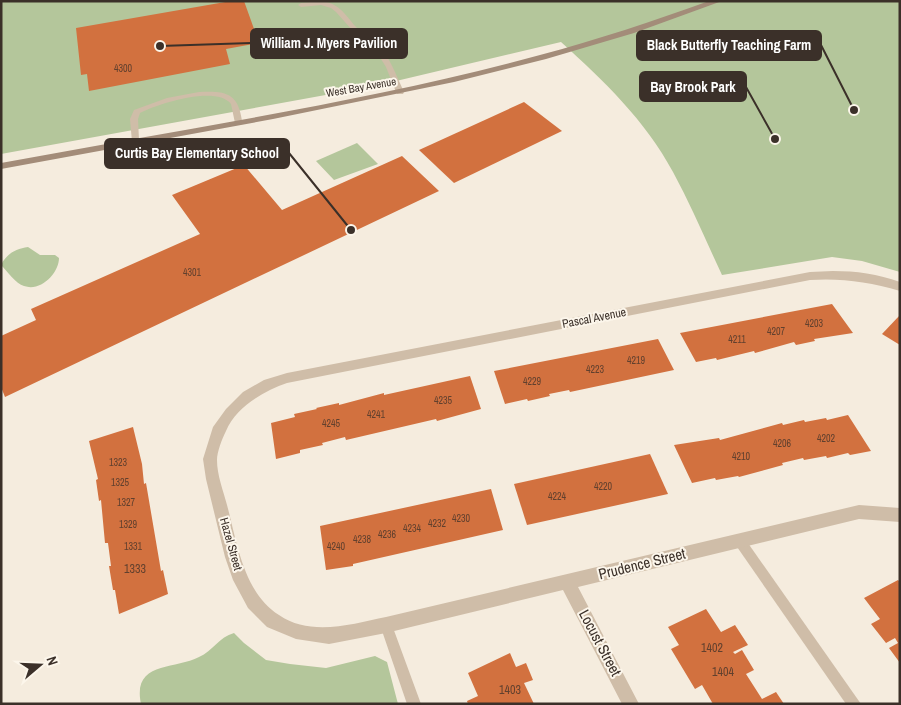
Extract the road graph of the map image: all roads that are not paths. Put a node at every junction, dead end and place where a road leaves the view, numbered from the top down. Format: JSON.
{"nodes":[{"id":1,"x":718,"y":1,"type":"edge"},
{"id":2,"x":301,"y":5,"type":"dead end"},
{"id":3,"x":400,"y":92,"type":"junction"},
{"id":4,"x":238,"y":121,"type":"junction"},
{"id":5,"x":135,"y":140,"type":"junction"},
{"id":6,"x":1,"y":166,"type":"edge"},
{"id":7,"x":900,"y":288,"type":"edge"},
{"id":8,"x":287,"y":378,"type":"joint"},
{"id":9,"x":900,"y":514,"type":"edge"},
{"id":10,"x":739,"y":540,"type":"junction"},
{"id":11,"x":568,"y":582,"type":"junction"},
{"id":12,"x":386,"y":625,"type":"junction"},
{"id":13,"x":414,"y":704,"type":"edge"},
{"id":14,"x":631,"y":704,"type":"edge"},
{"id":15,"x":854,"y":704,"type":"edge"}],
"edges":[{"from":1,"to":3,"type":"street","name":"West Bay Avenue"},
{"from":2,"to":3,"type":"lane"},
{"from":3,"to":4,"type":"street","name":"West Bay Avenue"},
{"from":4,"to":5,"type":"street","name":"West Bay Avenue"},
{"from":4,"to":5,"type":"lane"},
{"from":5,"to":6,"type":"street","name":"West Bay Avenue"},
{"from":7,"to":8,"type":"street","name":"Pascal Avenue"},
{"from":8,"to":12,"type":"street","name":"Hazel Street"},
{"from":9,"to":10,"type":"street","name":"Prudence Street"},
{"from":10,"to":11,"type":"street","name":"Prudence Street"},
{"from":10,"to":15,"type":"lane"},
{"from":11,"to":12,"type":"street","name":"Prudence Street"},
{"from":11,"to":14,"type":"street","name":"Locust Street"},
{"from":12,"to":13,"type":"lane"}]}
